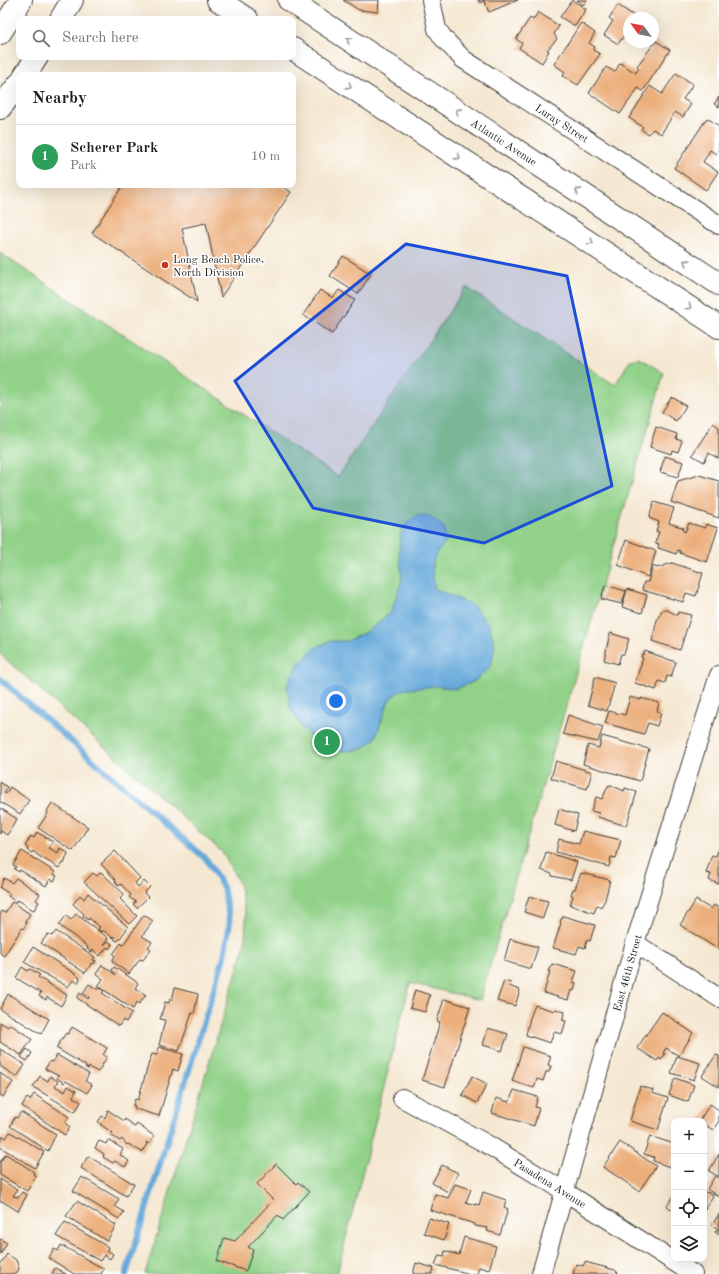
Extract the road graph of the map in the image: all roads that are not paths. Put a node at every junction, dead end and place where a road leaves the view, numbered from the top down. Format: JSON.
{"nodes":[{"id":1,"x":21,"y":0,"type":"edge"},
{"id":2,"x":72,"y":0,"type":"edge"},
{"id":3,"x":218,"y":0,"type":"edge"},
{"id":4,"x":288,"y":0,"type":"edge"},
{"id":5,"x":431,"y":0,"type":"edge"},
{"id":6,"x":63,"y":16,"type":"edge"},
{"id":7,"x":242,"y":16,"type":"edge"},
{"id":8,"x":0,"y":33,"type":"edge"},
{"id":9,"x":296,"y":51,"type":"edge"},
{"id":10,"x":35,"y":60,"type":"edge"},
{"id":11,"x":27,"y":72,"type":"edge"},
{"id":12,"x":16,"y":88,"type":"edge"},
{"id":13,"x":0,"y":108,"type":"edge"},
{"id":14,"x":719,"y":225,"type":"edge"},
{"id":15,"x":719,"y":284,"type":"edge"},
{"id":16,"x":719,"y":327,"type":"edge"},
{"id":17,"x":719,"y":675,"type":"edge"},
{"id":18,"x":714,"y":708,"type":"edge"},
{"id":19,"x":635,"y":943,"type":"junction"},
{"id":20,"x":719,"y":998,"type":"edge"},
{"id":21,"x":402,"y":1098,"type":"dead end"},
{"id":22,"x":564,"y":1191,"type":"junction"},
{"id":23,"x":541,"y":1274,"type":"edge"},
{"id":24,"x":693,"y":1274,"type":"edge"}],
"edges":[{"from":1,"to":8,"type":"main road"},
{"from":2,"to":6,"type":"main road"},
{"from":3,"to":7,"type":"main road"},
{"from":15,"to":4,"type":"main road","name":"Atlantic Avenue","one_way":true},
{"from":5,"to":14,"type":"street","name":"Luray Street"},
{"from":9,"to":16,"type":"main road","one_way":true},
{"from":10,"to":11,"type":"main road"},
{"from":12,"to":13,"type":"main road"},
{"from":17,"to":18,"type":"street","name":"East 46th Street"},
{"from":18,"to":19,"type":"street","name":"East 46th Street"},
{"from":19,"to":20,"type":"street"},
{"from":19,"to":22,"type":"street","name":"East 46th Street"},
{"from":21,"to":22,"type":"street","name":"Pasadena Avenue"},
{"from":22,"to":23,"type":"street","name":"East 46th Street"},
{"from":22,"to":24,"type":"street","name":"Pasadena Avenue"}]}
